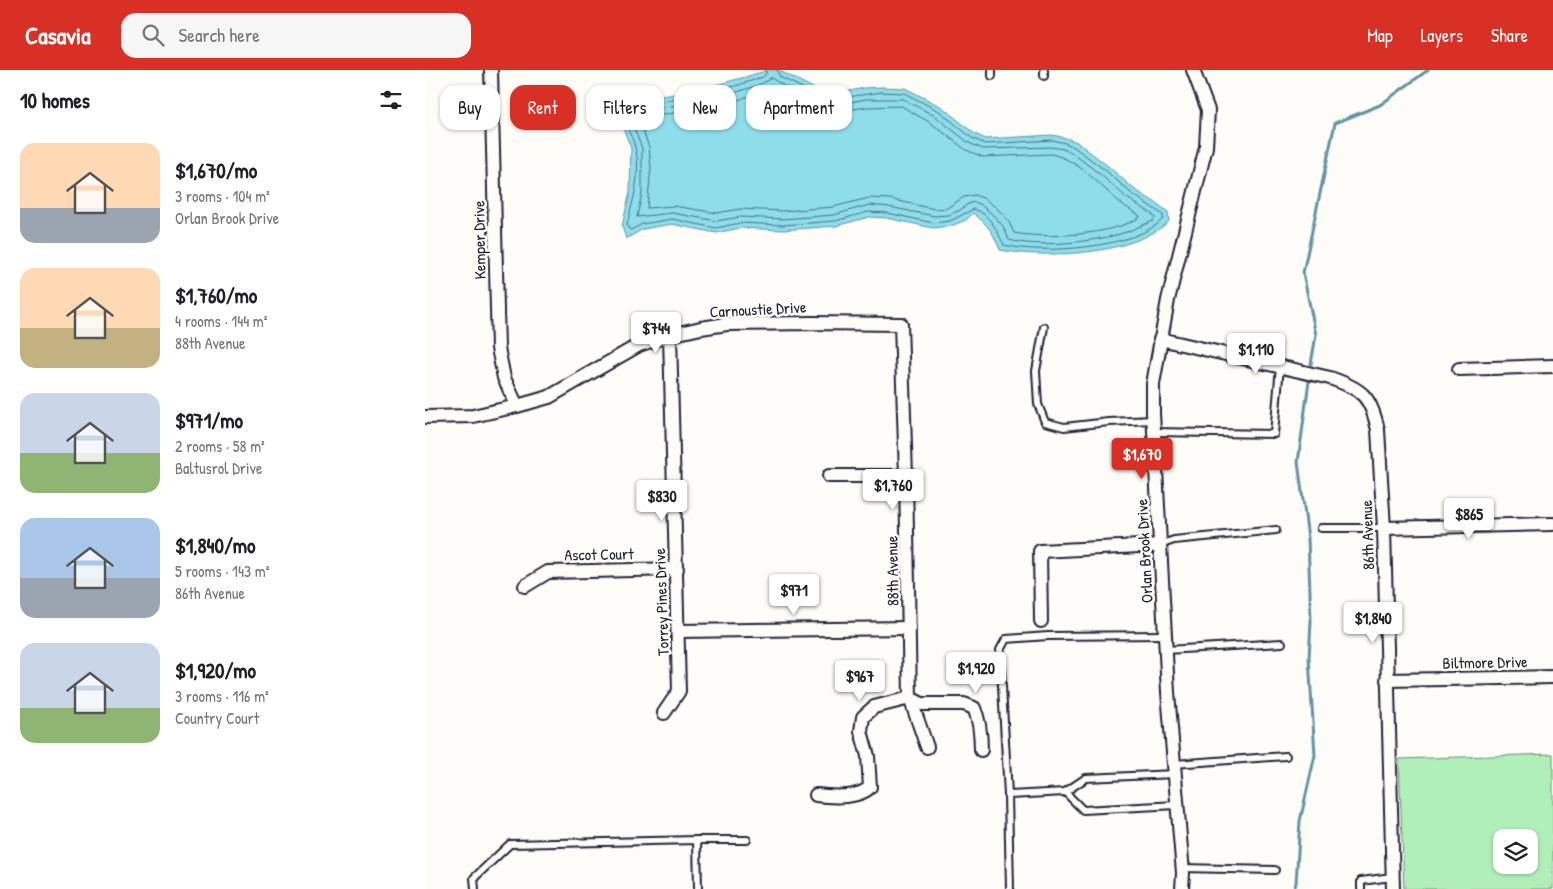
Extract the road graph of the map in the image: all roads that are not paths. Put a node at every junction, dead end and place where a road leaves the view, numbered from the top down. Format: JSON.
{"nodes":[{"id":1,"x":491,"y":70,"type":"edge"},
{"id":2,"x":1195,"y":70,"type":"edge"},
{"id":3,"x":901,"y":324,"type":"joint"},
{"id":4,"x":1044,"y":327,"type":"dead end"},
{"id":5,"x":670,"y":335,"type":"junction"},
{"id":6,"x":1160,"y":340,"type":"junction"},
{"id":7,"x":1280,"y":366,"type":"junction"},
{"id":8,"x":1553,"y":366,"type":"edge"},
{"id":9,"x":1459,"y":369,"type":"dead end"},
{"id":10,"x":517,"y":406,"type":"junction"},
{"id":11,"x":425,"y":416,"type":"edge"},
{"id":12,"x":1153,"y":426,"type":"junction"},
{"id":13,"x":829,"y":476,"type":"dead end"},
{"id":14,"x":906,"y":476,"type":"junction"},
{"id":15,"x":1553,"y":524,"type":"edge"},
{"id":16,"x":1321,"y":528,"type":"dead end"},
{"id":17,"x":1384,"y":528,"type":"junction"},
{"id":18,"x":1277,"y":530,"type":"dead end"},
{"id":19,"x":1160,"y":546,"type":"junction"},
{"id":20,"x":677,"y":569,"type":"junction"},
{"id":21,"x":525,"y":586,"type":"dead end"},
{"id":22,"x":1041,"y":621,"type":"dead end"},
{"id":23,"x":909,"y":628,"type":"junction"},
{"id":24,"x":679,"y":631,"type":"junction"},
{"id":25,"x":1165,"y":635,"type":"junction"},
{"id":26,"x":1282,"y":643,"type":"dead end"},
{"id":27,"x":1165,"y":650,"type":"junction"},
{"id":28,"x":1553,"y":677,"type":"edge"},
{"id":29,"x":1387,"y":680,"type":"junction"},
{"id":30,"x":910,"y":698,"type":"junction"},
{"id":31,"x":663,"y":713,"type":"dead end"},
{"id":32,"x":927,"y":747,"type":"dead end"},
{"id":33,"x":981,"y":750,"type":"dead end"},
{"id":34,"x":1286,"y":756,"type":"dead end"},
{"id":35,"x":1174,"y":769,"type":"junction"},
{"id":36,"x":1065,"y":792,"type":"junction"},
{"id":37,"x":1009,"y":794,"type":"junction"},
{"id":38,"x":816,"y":795,"type":"dead end"},
{"id":39,"x":1177,"y":805,"type":"junction"},
{"id":40,"x":697,"y":840,"type":"junction"},
{"id":41,"x":747,"y":840,"type":"dead end"},
{"id":42,"x":1182,"y":868,"type":"junction"},
{"id":43,"x":1275,"y":870,"type":"dead end"},
{"id":44,"x":1393,"y":883,"type":"edge"},
{"id":45,"x":475,"y":889,"type":"edge"},
{"id":46,"x":698,"y":889,"type":"edge"},
{"id":47,"x":1010,"y":889,"type":"edge"},
{"id":48,"x":1182,"y":889,"type":"edge"},
{"id":49,"x":1361,"y":889,"type":"edge"}],
"edges":[{"from":1,"to":10,"type":"street","name":"Kemper Drive"},
{"from":2,"to":6,"type":"street","name":"Orlan Brook Drive"},
{"from":3,"to":5,"type":"street","name":"Carnoustie Drive"},
{"from":3,"to":14,"type":"street","name":"88th Avenue"},
{"from":4,"to":12,"type":"lane"},
{"from":5,"to":10,"type":"street","name":"Carnoustie Drive"},
{"from":5,"to":20,"type":"street","name":"Torrey Pines Drive"},
{"from":6,"to":7,"type":"street","name":"86th Avenue"},
{"from":6,"to":12,"type":"street","name":"Orlan Brook Drive"},
{"from":7,"to":12,"type":"lane"},
{"from":7,"to":17,"type":"street","name":"86th Avenue"},
{"from":8,"to":9,"type":"street"},
{"from":10,"to":11,"type":"street","name":"Carnoustie Drive"},
{"from":12,"to":19,"type":"street","name":"Orlan Brook Drive"},
{"from":13,"to":14,"type":"street"},
{"from":14,"to":23,"type":"street","name":"88th Avenue"},
{"from":15,"to":17,"type":"street"},
{"from":16,"to":17,"type":"lane"},
{"from":17,"to":29,"type":"street","name":"86th Avenue"},
{"from":18,"to":19,"type":"lane"},
{"from":19,"to":22,"type":"street"},
{"from":19,"to":25,"type":"street","name":"Orlan Brook Drive"},
{"from":20,"to":21,"type":"street","name":"Ascot Court"},
{"from":20,"to":24,"type":"street","name":"Torrey Pines Drive"},
{"from":23,"to":24,"type":"street"},
{"from":23,"to":30,"type":"street","name":"88th Avenue"},
{"from":24,"to":31,"type":"street","name":"Torrey Pines Drive"},
{"from":25,"to":27,"type":"street","name":"Orlan Brook Drive"},
{"from":25,"to":37,"type":"lane"},
{"from":26,"to":27,"type":"lane"},
{"from":27,"to":35,"type":"street","name":"Orlan Brook Drive"},
{"from":28,"to":29,"type":"street","name":"Biltmore Drive"},
{"from":29,"to":44,"type":"street","name":"86th Avenue"},
{"from":30,"to":32,"type":"street","name":"88th Avenue"},
{"from":30,"to":33,"type":"street"},
{"from":30,"to":38,"type":"street"},
{"from":34,"to":35,"type":"lane"},
{"from":35,"to":36,"type":"lane"},
{"from":35,"to":39,"type":"street","name":"Orlan Brook Drive"},
{"from":36,"to":37,"type":"lane"},
{"from":36,"to":39,"type":"lane"},
{"from":37,"to":47,"type":"lane"},
{"from":39,"to":42,"type":"street","name":"Orlan Brook Drive"},
{"from":40,"to":41,"type":"lane"},
{"from":40,"to":45,"type":"lane"},
{"from":40,"to":46,"type":"lane"},
{"from":42,"to":43,"type":"lane"},
{"from":42,"to":48,"type":"street","name":"Orlan Brook Drive"},
{"from":44,"to":49,"type":"lane"}]}
